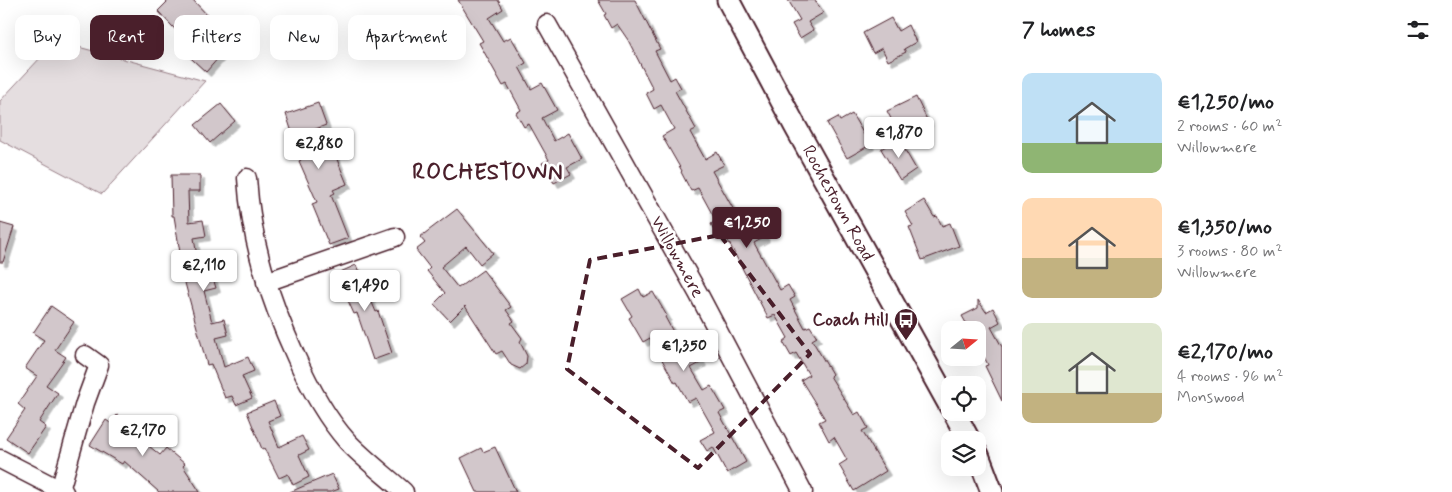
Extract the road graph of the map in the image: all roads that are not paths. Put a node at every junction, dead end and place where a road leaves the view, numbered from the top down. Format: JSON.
{"nodes":[{"id":1,"x":728,"y":0,"type":"edge"},
{"id":2,"x":547,"y":24,"type":"dead end"},
{"id":3,"x":247,"y":178,"type":"dead end"},
{"id":4,"x":395,"y":237,"type":"dead end"},
{"id":5,"x":266,"y":282,"type":"junction"},
{"id":6,"x":85,"y":354,"type":"dead end"},
{"id":7,"x":941,"y":390,"type":"edge"},
{"id":8,"x":0,"y":460,"type":"edge"},
{"id":9,"x":986,"y":476,"type":"edge"},
{"id":10,"x":62,"y":491,"type":"edge"},
{"id":11,"x":404,"y":492,"type":"edge"},
{"id":12,"x":803,"y":492,"type":"edge"},
{"id":13,"x":992,"y":492,"type":"edge"}],
"edges":[{"from":1,"to":7,"type":"main road","name":"Rochestown Road"},
{"from":2,"to":12,"type":"street","name":"Willowmere"},
{"from":3,"to":5,"type":"street"},
{"from":4,"to":5,"type":"street"},
{"from":5,"to":11,"type":"street"},
{"from":6,"to":10,"type":"street"},
{"from":8,"to":10,"type":"street"},
{"from":9,"to":13,"type":"main road"}]}
